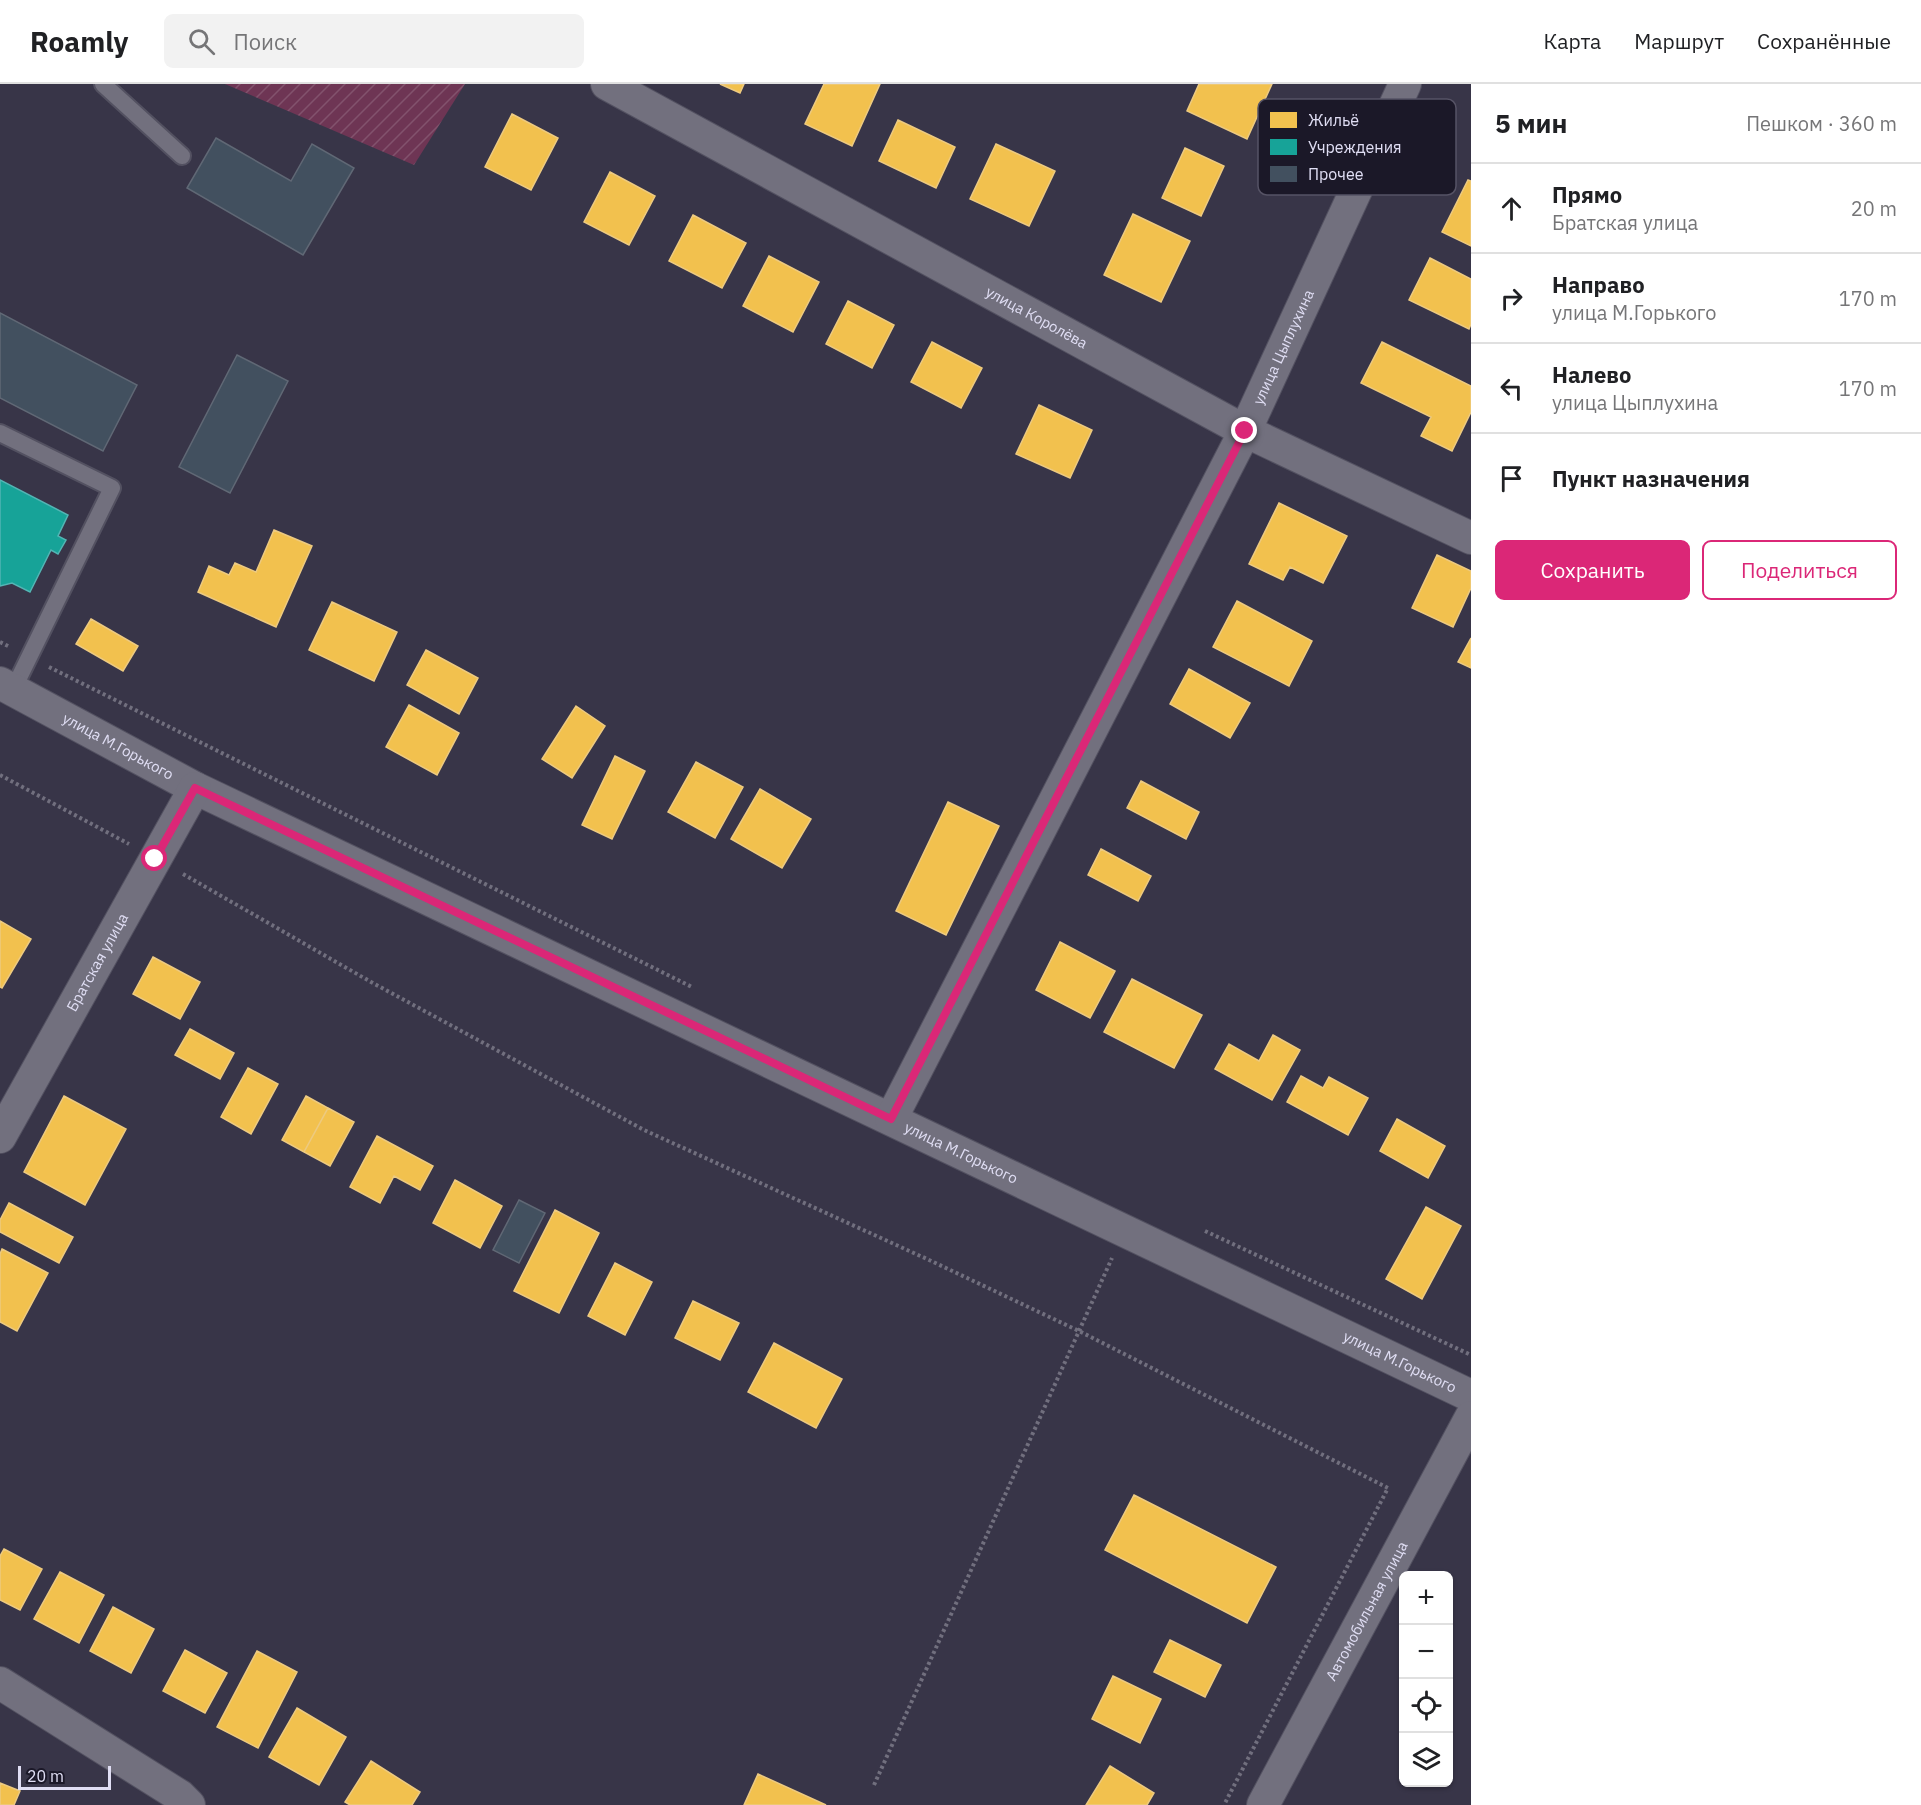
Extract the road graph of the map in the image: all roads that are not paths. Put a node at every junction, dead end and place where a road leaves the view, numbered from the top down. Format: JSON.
{"nodes":[{"id":1,"x":103,"y":84,"type":"edge"},
{"id":2,"x":607,"y":84,"type":"edge"},
{"id":3,"x":1405,"y":84,"type":"edge"},
{"id":4,"x":1398,"y":99,"type":"edge"},
{"id":5,"x":182,"y":156,"type":"dead end"},
{"id":6,"x":1354,"y":195,"type":"edge"},
{"id":7,"x":1245,"y":431,"type":"junction"},
{"id":8,"x":0,"y":433,"type":"edge"},
{"id":9,"x":1471,"y":538,"type":"edge"},
{"id":10,"x":7,"y":686,"type":"edge"},
{"id":11,"x":195,"y":788,"type":"junction"},
{"id":12,"x":891,"y":1119,"type":"junction"},
{"id":13,"x":0,"y":1137,"type":"edge"},
{"id":14,"x":1471,"y":1396,"type":"edge"},
{"id":15,"x":1471,"y":1418,"type":"edge"},
{"id":16,"x":0,"y":1683,"type":"edge"},
{"id":17,"x":189,"y":1805,"type":"edge"},
{"id":18,"x":1263,"y":1805,"type":"edge"}],
"edges":[{"from":1,"to":5,"type":"lane"},
{"from":2,"to":7,"type":"street","name":"улица Королёва"},
{"from":3,"to":4,"type":"street","name":"улица Цыплухина"},
{"from":6,"to":7,"type":"street","name":"улица Цыплухина"},
{"from":7,"to":9,"type":"street","name":"улица Королёва"},
{"from":7,"to":12,"type":"street","name":"улица Цыплухина"},
{"from":8,"to":10,"type":"lane"},
{"from":10,"to":11,"type":"street","name":"улица М.Горького"},
{"from":11,"to":12,"type":"street","name":"улица М.Горького"},
{"from":11,"to":13,"type":"street","name":"Братская улица"},
{"from":12,"to":14,"type":"street","name":"улица М.Горького"},
{"from":15,"to":18,"type":"street","name":"Автомобильная улица"},
{"from":16,"to":17,"type":"street"}]}
